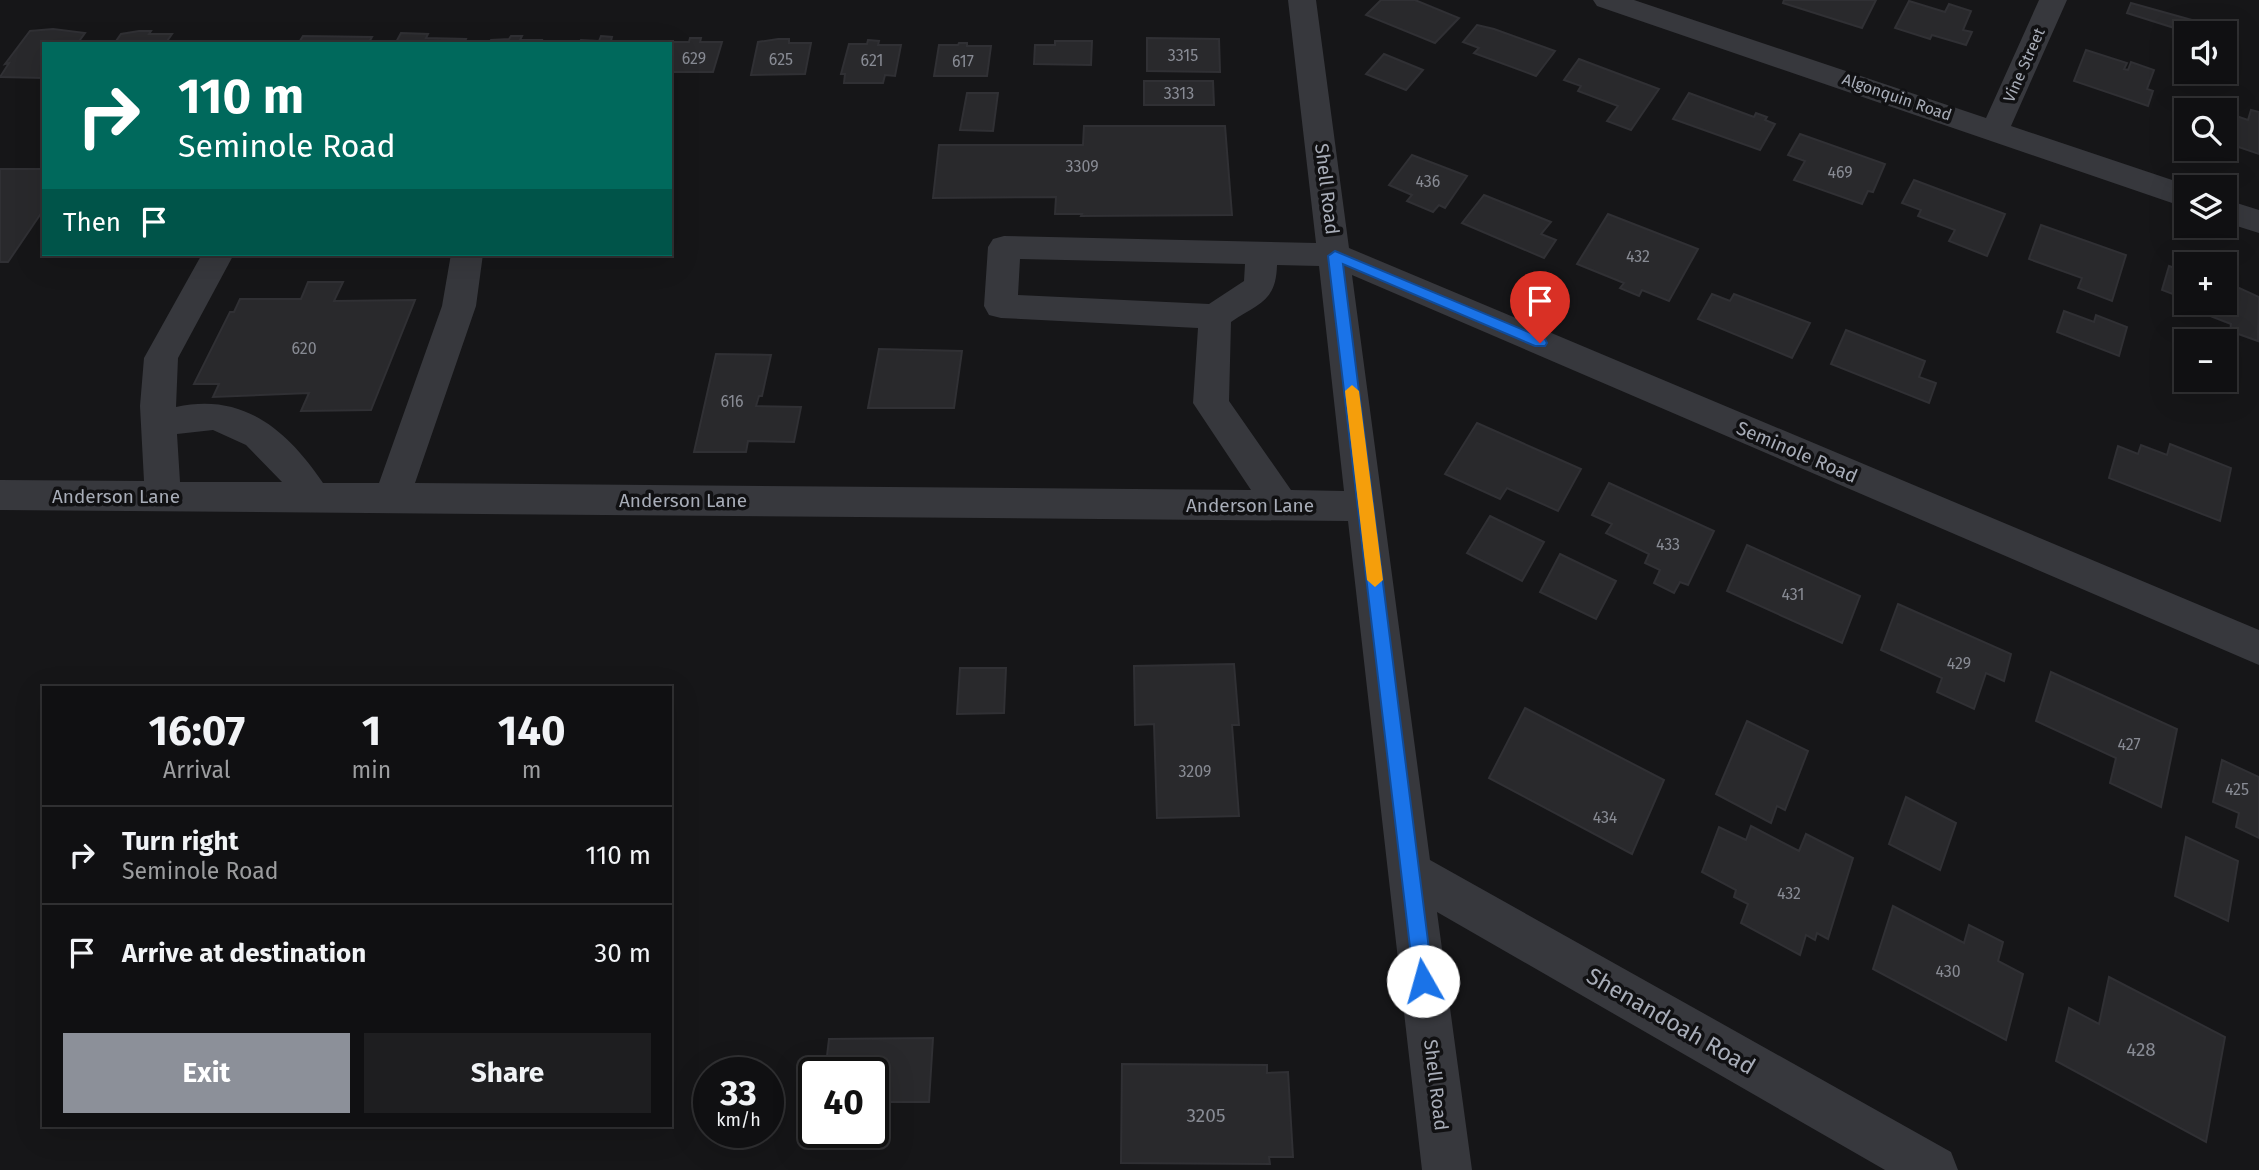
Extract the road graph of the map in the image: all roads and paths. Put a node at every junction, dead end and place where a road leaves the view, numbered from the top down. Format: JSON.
{"nodes":[{"id":1,"x":1303,"y":0,"type":"edge"},
{"id":2,"x":1607,"y":0,"type":"edge"},
{"id":3,"x":2053,"y":0,"type":"edge"},
{"id":4,"x":1995,"y":130,"type":"junction"},
{"id":5,"x":2174,"y":192,"type":"edge"},
{"id":6,"x":2237,"y":214,"type":"edge"},
{"id":7,"x":2259,"y":222,"type":"edge"},
{"id":8,"x":1262,"y":254,"type":"junction"},
{"id":9,"x":217,"y":256,"type":"edge"},
{"id":10,"x":467,"y":256,"type":"edge"},
{"id":11,"x":1335,"y":256,"type":"junction"},
{"id":12,"x":1215,"y":317,"type":"junction"},
{"id":13,"x":159,"y":424,"type":"junction"},
{"id":14,"x":0,"y":495,"type":"edge"},
{"id":15,"x":163,"y":497,"type":"junction"},
{"id":16,"x":313,"y":498,"type":"junction"},
{"id":17,"x":392,"y":498,"type":"junction"},
{"id":18,"x":1281,"y":505,"type":"junction"},
{"id":19,"x":1366,"y":506,"type":"junction"},
{"id":20,"x":2259,"y":648,"type":"edge"},
{"id":21,"x":1409,"y":872,"type":"junction"},
{"id":22,"x":1447,"y":1170,"type":"edge"},
{"id":23,"x":1933,"y":1170,"type":"edge"}],
"edges":[{"from":1,"to":11,"type":"street","name":"Shell Road"},
{"from":2,"to":4,"type":"street","name":"Algonquin Road"},
{"from":3,"to":4,"type":"street","name":"Vine Street"},
{"from":4,"to":5,"type":"street","name":"Algonquin Road"},
{"from":6,"to":7,"type":"street"},
{"from":8,"to":11,"type":"street"},
{"from":8,"to":12,"type":"street"},
{"from":8,"to":12,"type":"street"},
{"from":9,"to":13,"type":"street"},
{"from":10,"to":17,"type":"street"},
{"from":11,"to":19,"type":"street","name":"Shell Road"},
{"from":11,"to":20,"type":"street","name":"Seminole Road"},
{"from":12,"to":18,"type":"street"},
{"from":13,"to":15,"type":"street"},
{"from":13,"to":16,"type":"street"},
{"from":14,"to":15,"type":"street","name":"Anderson Lane"},
{"from":15,"to":16,"type":"street","name":"Anderson Lane"},
{"from":16,"to":17,"type":"street","name":"Anderson Lane"},
{"from":17,"to":18,"type":"street","name":"Anderson Lane"},
{"from":18,"to":19,"type":"street","name":"Anderson Lane"},
{"from":19,"to":21,"type":"street","name":"Shell Road"},
{"from":21,"to":22,"type":"street","name":"Shell Road"},
{"from":21,"to":23,"type":"street","name":"Shenandoah Road"}]}
